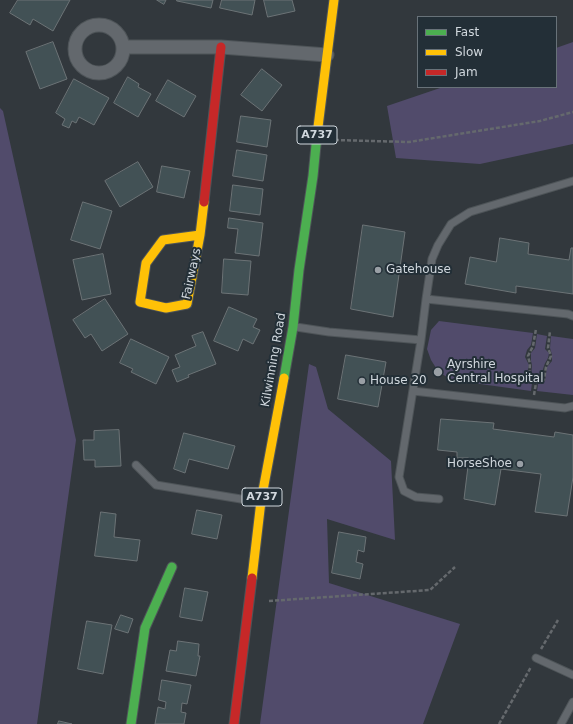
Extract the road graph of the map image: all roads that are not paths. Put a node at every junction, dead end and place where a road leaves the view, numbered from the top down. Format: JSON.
{"nodes":[{"id":1,"x":334,"y":0,"type":"edge"},
{"id":2,"x":123,"y":47,"type":"dead end"},
{"id":3,"x":221,"y":47,"type":"junction"},
{"id":4,"x":327,"y":55,"type":"junction"},
{"id":5,"x":573,"y":181,"type":"edge"},
{"id":6,"x":200,"y":235,"type":"junction"},
{"id":7,"x":426,"y":299,"type":"junction"},
{"id":8,"x":573,"y":316,"type":"edge"},
{"id":9,"x":293,"y":327,"type":"junction"},
{"id":10,"x":421,"y":340,"type":"junction"},
{"id":11,"x":413,"y":391,"type":"junction"},
{"id":12,"x":573,"y":406,"type":"edge"},
{"id":13,"x":136,"y":465,"type":"dead end"},
{"id":14,"x":439,"y":499,"type":"dead end"},
{"id":15,"x":261,"y":501,"type":"junction"},
{"id":16,"x":172,"y":567,"type":"dead end"},
{"id":17,"x":536,"y":658,"type":"road end"},
{"id":18,"x":573,"y":675,"type":"edge"},
{"id":19,"x":573,"y":702,"type":"edge"},
{"id":20,"x":131,"y":724,"type":"edge"},
{"id":21,"x":234,"y":724,"type":"edge"},
{"id":22,"x":562,"y":724,"type":"edge"}],
"edges":[{"from":1,"to":4,"type":"main road","name":"Kilwinning Road","number":"A737"},
{"from":2,"to":3,"type":"street"},
{"from":3,"to":4,"type":"street"},
{"from":3,"to":6,"type":"main road","name":"Fairways"},
{"from":4,"to":9,"type":"main road","name":"Kilwinning Road","number":"A737"},
{"from":5,"to":7,"type":"lane"},
{"from":6,"to":6,"type":"main road","name":"Fairways"},
{"from":7,"to":8,"type":"lane"},
{"from":7,"to":10,"type":"lane"},
{"from":9,"to":10,"type":"lane"},
{"from":9,"to":15,"type":"main road","name":"Kilwinning Road","number":"A737"},
{"from":10,"to":11,"type":"lane"},
{"from":11,"to":12,"type":"lane"},
{"from":11,"to":14,"type":"lane"},
{"from":13,"to":15,"type":"lane"},
{"from":15,"to":21,"type":"main road","name":"Kilwinning Road","number":"A737"},
{"from":16,"to":20,"type":"main road"},
{"from":17,"to":18,"type":"lane"},
{"from":19,"to":22,"type":"lane"}]}
